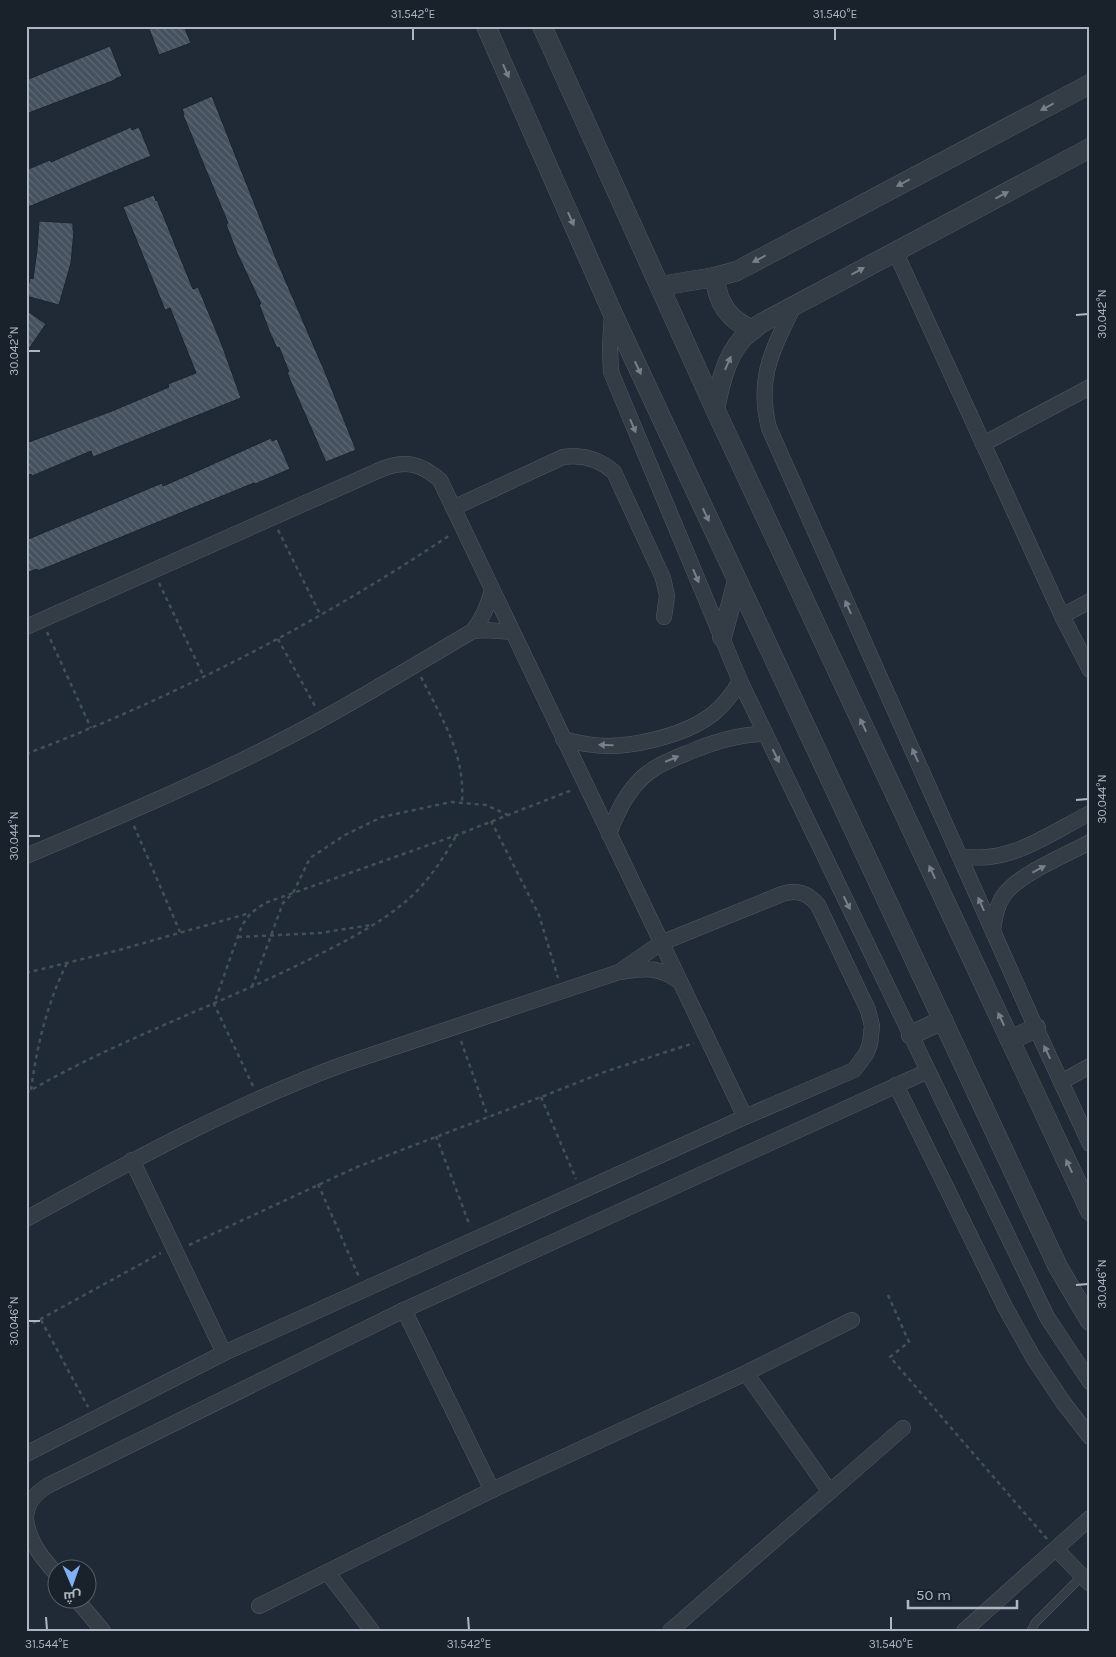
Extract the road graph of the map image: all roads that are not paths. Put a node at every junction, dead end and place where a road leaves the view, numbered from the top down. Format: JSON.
{"nodes":[{"id":1,"x":542,"y":26,"type":"edge"},
{"id":2,"x":489,"y":29,"type":"edge"},
{"id":3,"x":1090,"y":84,"type":"edge"},
{"id":4,"x":1090,"y":148,"type":"edge"},
{"id":5,"x":895,"y":251,"type":"junction"},
{"id":6,"x":715,"y":277,"type":"junction"},
{"id":7,"x":660,"y":286,"type":"junction"},
{"id":8,"x":794,"y":305,"type":"junction"},
{"id":9,"x":612,"y":312,"type":"junction"},
{"id":10,"x":753,"y":330,"type":"junction"},
{"id":11,"x":1090,"y":387,"type":"edge"},
{"id":12,"x":715,"y":409,"type":"junction"},
{"id":13,"x":983,"y":444,"type":"junction"},
{"id":14,"x":452,"y":508,"type":"junction"},
{"id":15,"x":736,"y":580,"type":"junction"},
{"id":16,"x":492,"y":590,"type":"junction"},
{"id":17,"x":1090,"y":601,"type":"edge"},
{"id":18,"x":1062,"y":616,"type":"junction"},
{"id":19,"x":664,"y":617,"type":"dead end"},
{"id":20,"x":26,"y":628,"type":"edge"},
{"id":21,"x":473,"y":631,"type":"junction"},
{"id":22,"x":512,"y":632,"type":"junction"},
{"id":23,"x":722,"y":637,"type":"junction"},
{"id":24,"x":1090,"y":670,"type":"edge"},
{"id":25,"x":740,"y":681,"type":"junction"},
{"id":26,"x":713,"y":714,"type":"junction"},
{"id":27,"x":765,"y":734,"type":"junction"},
{"id":28,"x":563,"y":739,"type":"junction"},
{"id":29,"x":724,"y":739,"type":"junction"},
{"id":30,"x":642,"y":743,"type":"junction"},
{"id":31,"x":652,"y":769,"type":"junction"},
{"id":32,"x":1090,"y":813,"type":"edge"},
{"id":33,"x":609,"y":834,"type":"junction"},
{"id":34,"x":1090,"y":842,"type":"edge"},
{"id":35,"x":26,"y":856,"type":"edge"},
{"id":36,"x":960,"y":856,"type":"junction"},
{"id":37,"x":993,"y":932,"type":"junction"},
{"id":38,"x":661,"y":943,"type":"junction"},
{"id":39,"x":619,"y":972,"type":"junction"},
{"id":40,"x":679,"y":981,"type":"junction"},
{"id":41,"x":943,"y":1020,"type":"junction"},
{"id":42,"x":1036,"y":1028,"type":"junction"},
{"id":43,"x":911,"y":1035,"type":"junction"},
{"id":44,"x":1010,"y":1040,"type":"junction"},
{"id":45,"x":1090,"y":1066,"type":"edge"},
{"id":46,"x":928,"y":1071,"type":"junction"},
{"id":47,"x":1061,"y":1082,"type":"junction"},
{"id":48,"x":896,"y":1085,"type":"junction"},
{"id":49,"x":745,"y":1117,"type":"junction"},
{"id":50,"x":1090,"y":1144,"type":"edge"},
{"id":51,"x":132,"y":1160,"type":"junction"},
{"id":52,"x":1090,"y":1211,"type":"edge"},
{"id":53,"x":26,"y":1219,"type":"edge"},
{"id":54,"x":404,"y":1310,"type":"junction"},
{"id":55,"x":852,"y":1320,"type":"dead end"},
{"id":56,"x":1090,"y":1321,"type":"edge"},
{"id":57,"x":224,"y":1353,"type":"junction"},
{"id":58,"x":746,"y":1373,"type":"junction"},
{"id":59,"x":1090,"y":1382,"type":"edge"},
{"id":60,"x":903,"y":1428,"type":"dead end"},
{"id":61,"x":1090,"y":1437,"type":"edge"},
{"id":62,"x":26,"y":1454,"type":"edge"},
{"id":63,"x":492,"y":1490,"type":"junction"},
{"id":64,"x":830,"y":1492,"type":"junction"},
{"id":65,"x":26,"y":1518,"type":"edge"},
{"id":66,"x":1090,"y":1518,"type":"edge"},
{"id":67,"x":1056,"y":1549,"type":"junction"},
{"id":68,"x":48,"y":1564,"type":"edge"},
{"id":69,"x":327,"y":1572,"type":"junction"},
{"id":70,"x":1086,"y":1580,"type":"edge"},
{"id":71,"x":259,"y":1606,"type":"dead end"},
{"id":72,"x":85,"y":1610,"type":"edge"},
{"id":73,"x":103,"y":1631,"type":"edge"},
{"id":74,"x":372,"y":1631,"type":"edge"},
{"id":75,"x":670,"y":1631,"type":"edge"},
{"id":76,"x":964,"y":1631,"type":"edge"},
{"id":77,"x":1031,"y":1631,"type":"edge"}],
"edges":[{"from":1,"to":7,"type":"street"},
{"from":2,"to":9,"type":"street","one_way":true},
{"from":3,"to":6,"type":"street","one_way":true},
{"from":5,"to":4,"type":"street","one_way":true},
{"from":8,"to":5,"type":"street","one_way":true},
{"from":5,"to":13,"type":"street"},
{"from":6,"to":7,"type":"street"},
{"from":6,"to":10,"type":"street"},
{"from":7,"to":12,"type":"street"},
{"from":8,"to":10,"type":"street"},
{"from":36,"to":8,"type":"street","one_way":true},
{"from":9,"to":15,"type":"street","one_way":true},
{"from":9,"to":23,"type":"street","one_way":true},
{"from":12,"to":10,"type":"street","one_way":true},
{"from":11,"to":13,"type":"street"},
{"from":44,"to":12,"type":"street","one_way":true},
{"from":13,"to":18,"type":"street"},
{"from":14,"to":16,"type":"street"},
{"from":14,"to":19,"type":"street"},
{"from":14,"to":20,"type":"street"},
{"from":15,"to":23,"type":"street"},
{"from":15,"to":41,"type":"street"},
{"from":16,"to":21,"type":"street"},
{"from":16,"to":22,"type":"street"},
{"from":17,"to":18,"type":"street"},
{"from":18,"to":24,"type":"street"},
{"from":21,"to":22,"type":"street"},
{"from":21,"to":35,"type":"street"},
{"from":22,"to":28,"type":"street"},
{"from":23,"to":25,"type":"street"},
{"from":25,"to":26,"type":"street"},
{"from":25,"to":27,"type":"street"},
{"from":26,"to":29,"type":"street"},
{"from":26,"to":30,"type":"street"},
{"from":27,"to":29,"type":"street"},
{"from":27,"to":43,"type":"street","one_way":true},
{"from":30,"to":28,"type":"street","one_way":true},
{"from":28,"to":33,"type":"street"},
{"from":31,"to":29,"type":"street","one_way":true},
{"from":30,"to":31,"type":"street"},
{"from":31,"to":33,"type":"street"},
{"from":32,"to":36,"type":"street"},
{"from":33,"to":38,"type":"street"},
{"from":37,"to":34,"type":"street","one_way":true},
{"from":37,"to":36,"type":"street","one_way":true},
{"from":37,"to":42,"type":"street"},
{"from":38,"to":39,"type":"street"},
{"from":38,"to":40,"type":"street"},
{"from":38,"to":49,"type":"street"},
{"from":39,"to":40,"type":"street"},
{"from":39,"to":51,"type":"street"},
{"from":40,"to":49,"type":"street"},
{"from":41,"to":43,"type":"street"},
{"from":41,"to":56,"type":"street"},
{"from":42,"to":44,"type":"street"},
{"from":47,"to":42,"type":"street","one_way":true},
{"from":43,"to":46,"type":"street"},
{"from":52,"to":44,"type":"street","one_way":true},
{"from":45,"to":47,"type":"street"},
{"from":46,"to":48,"type":"street"},
{"from":46,"to":59,"type":"street"},
{"from":47,"to":50,"type":"street"},
{"from":48,"to":54,"type":"street"},
{"from":48,"to":61,"type":"street"},
{"from":49,"to":57,"type":"street"},
{"from":51,"to":53,"type":"street"},
{"from":51,"to":57,"type":"street"},
{"from":54,"to":63,"type":"street"},
{"from":54,"to":65,"type":"street"},
{"from":55,"to":58,"type":"street"},
{"from":57,"to":62,"type":"street"},
{"from":58,"to":63,"type":"street"},
{"from":58,"to":64,"type":"street"},
{"from":60,"to":64,"type":"street"},
{"from":63,"to":69,"type":"street"},
{"from":64,"to":75,"type":"street"},
{"from":65,"to":68,"type":"street"},
{"from":66,"to":67,"type":"street"},
{"from":67,"to":70,"type":"street"},
{"from":67,"to":76,"type":"street"},
{"from":69,"to":71,"type":"street"},
{"from":69,"to":74,"type":"street"},
{"from":70,"to":77,"type":"lane"},
{"from":72,"to":73,"type":"street"}]}
